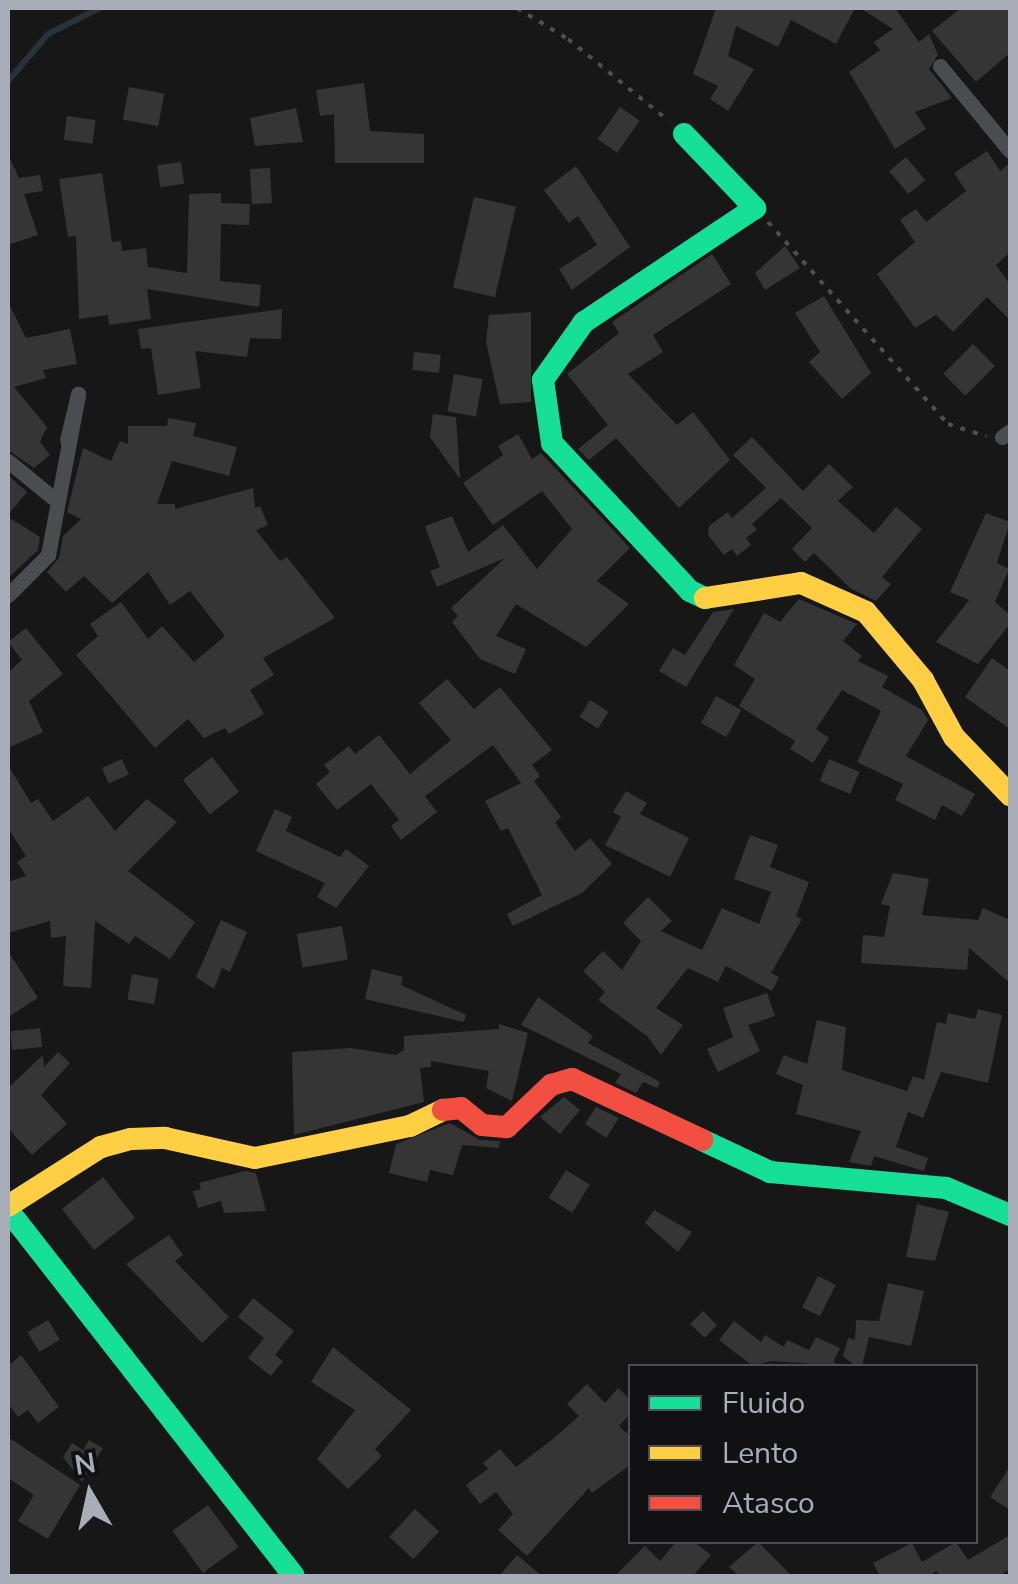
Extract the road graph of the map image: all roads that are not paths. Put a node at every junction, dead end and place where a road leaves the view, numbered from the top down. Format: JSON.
{"nodes":[{"id":1,"x":940,"y":66,"type":"dead end"},
{"id":2,"x":684,"y":134,"type":"road end"},
{"id":3,"x":1010,"y":151,"type":"edge"},
{"id":4,"x":67,"y":440,"type":"dead end"},
{"id":5,"x":8,"y":461,"type":"edge"},
{"id":6,"x":53,"y":498,"type":"junction"},
{"id":7,"x":8,"y":595,"type":"edge"},
{"id":8,"x":1010,"y":795,"type":"edge"},
{"id":9,"x":8,"y":1208,"type":"edge"},
{"id":10,"x":1010,"y":1215,"type":"edge"},
{"id":11,"x":294,"y":1576,"type":"edge"}],
"edges":[{"from":1,"to":3,"type":"street"},
{"from":2,"to":8,"type":"street"},
{"from":4,"to":6,"type":"street"},
{"from":5,"to":6,"type":"street"},
{"from":6,"to":7,"type":"street"},
{"from":9,"to":10,"type":"street"},
{"from":9,"to":11,"type":"street"}]}
